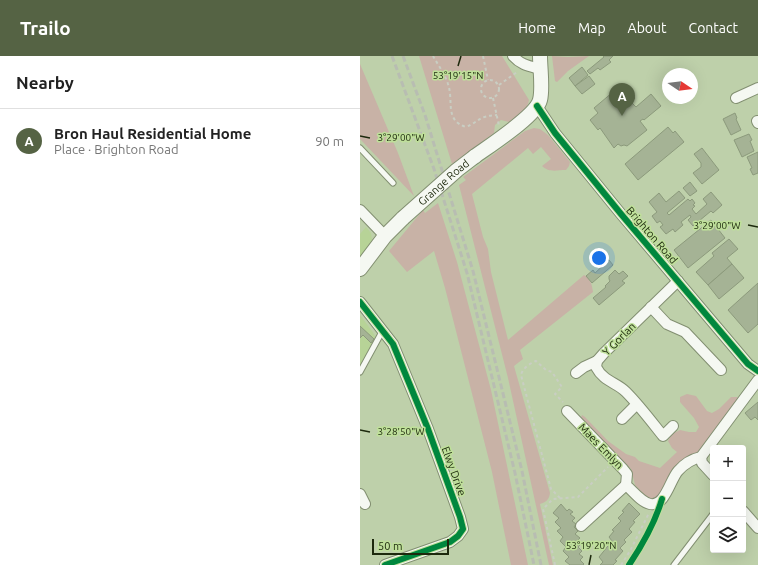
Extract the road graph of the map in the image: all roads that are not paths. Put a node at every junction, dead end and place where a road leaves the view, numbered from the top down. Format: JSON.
{"nodes":[{"id":1,"x":513,"y":56,"type":"edge"},
{"id":2,"x":540,"y":62,"type":"edge"},
{"id":3,"x":758,"y":88,"type":"edge"},
{"id":4,"x":736,"y":98,"type":"dead end"},
{"id":5,"x":537,"y":106,"type":"junction"},
{"id":6,"x":360,"y":148,"type":"edge"},
{"id":7,"x":394,"y":183,"type":"dead end"},
{"id":8,"x":360,"y":210,"type":"edge"},
{"id":9,"x":385,"y":236,"type":"junction"},
{"id":10,"x":360,"y":269,"type":"edge"},
{"id":11,"x":678,"y":281,"type":"junction"},
{"id":12,"x":360,"y":302,"type":"edge"},
{"id":13,"x":651,"y":307,"type":"junction"},
{"id":14,"x":383,"y":330,"type":"junction"},
{"id":15,"x":597,"y":360,"type":"junction"},
{"id":16,"x":721,"y":370,"type":"dead end"},
{"id":17,"x":758,"y":371,"type":"edge"},
{"id":18,"x":360,"y":372,"type":"edge"},
{"id":19,"x":576,"y":373,"type":"dead end"},
{"id":20,"x":758,"y":380,"type":"edge"},
{"id":21,"x":636,"y":405,"type":"junction"},
{"id":22,"x":567,"y":411,"type":"road end"},
{"id":23,"x":622,"y":419,"type":"dead end"},
{"id":24,"x":673,"y":426,"type":"dead end"},
{"id":25,"x":702,"y":457,"type":"junction"},
{"id":26,"x":710,"y":472,"type":"edge"},
{"id":27,"x":626,"y":485,"type":"junction"},
{"id":28,"x":360,"y":494,"type":"edge"},
{"id":29,"x":365,"y":504,"type":"dead end"},
{"id":30,"x":746,"y":514,"type":"edge"},
{"id":31,"x":711,"y":517,"type":"edge"},
{"id":32,"x":581,"y":526,"type":"dead end"},
{"id":33,"x":758,"y":528,"type":"edge"},
{"id":34,"x":385,"y":565,"type":"edge"},
{"id":35,"x":674,"y":565,"type":"edge"}],
"edges":[{"from":1,"to":2,"type":"street"},
{"from":2,"to":5,"type":"main road"},
{"from":3,"to":4,"type":"street"},
{"from":5,"to":9,"type":"main road","name":"Grange Road","bridge":true},
{"from":5,"to":11,"type":"street","name":"Brighton Road"},
{"from":6,"to":7,"type":"lane"},
{"from":8,"to":9,"type":"street"},
{"from":9,"to":10,"type":"main road","name":"Grange Road"},
{"from":11,"to":13,"type":"street","name":"Y Gorlan"},
{"from":11,"to":17,"type":"street","name":"Brighton Road"},
{"from":12,"to":14,"type":"street","name":"Elwy Drive"},
{"from":13,"to":15,"type":"street","name":"Y Gorlan"},
{"from":13,"to":16,"type":"street"},
{"from":14,"to":18,"type":"lane"},
{"from":14,"to":34,"type":"street","name":"Elwy Drive"},
{"from":15,"to":19,"type":"street"},
{"from":15,"to":21,"type":"street","name":"Y Gorlan"},
{"from":20,"to":25,"type":"street"},
{"from":21,"to":23,"type":"street"},
{"from":21,"to":24,"type":"street","name":"Y Gorlan"},
{"from":22,"to":27,"type":"street","name":"Maes Emlyn"},
{"from":25,"to":26,"type":"street"},
{"from":25,"to":27,"type":"street","name":"Maes Emlyn"},
{"from":27,"to":32,"type":"street","name":"Maes Emlyn"},
{"from":28,"to":29,"type":"street"},
{"from":30,"to":33,"type":"street"},
{"from":31,"to":35,"type":"lane"}]}
